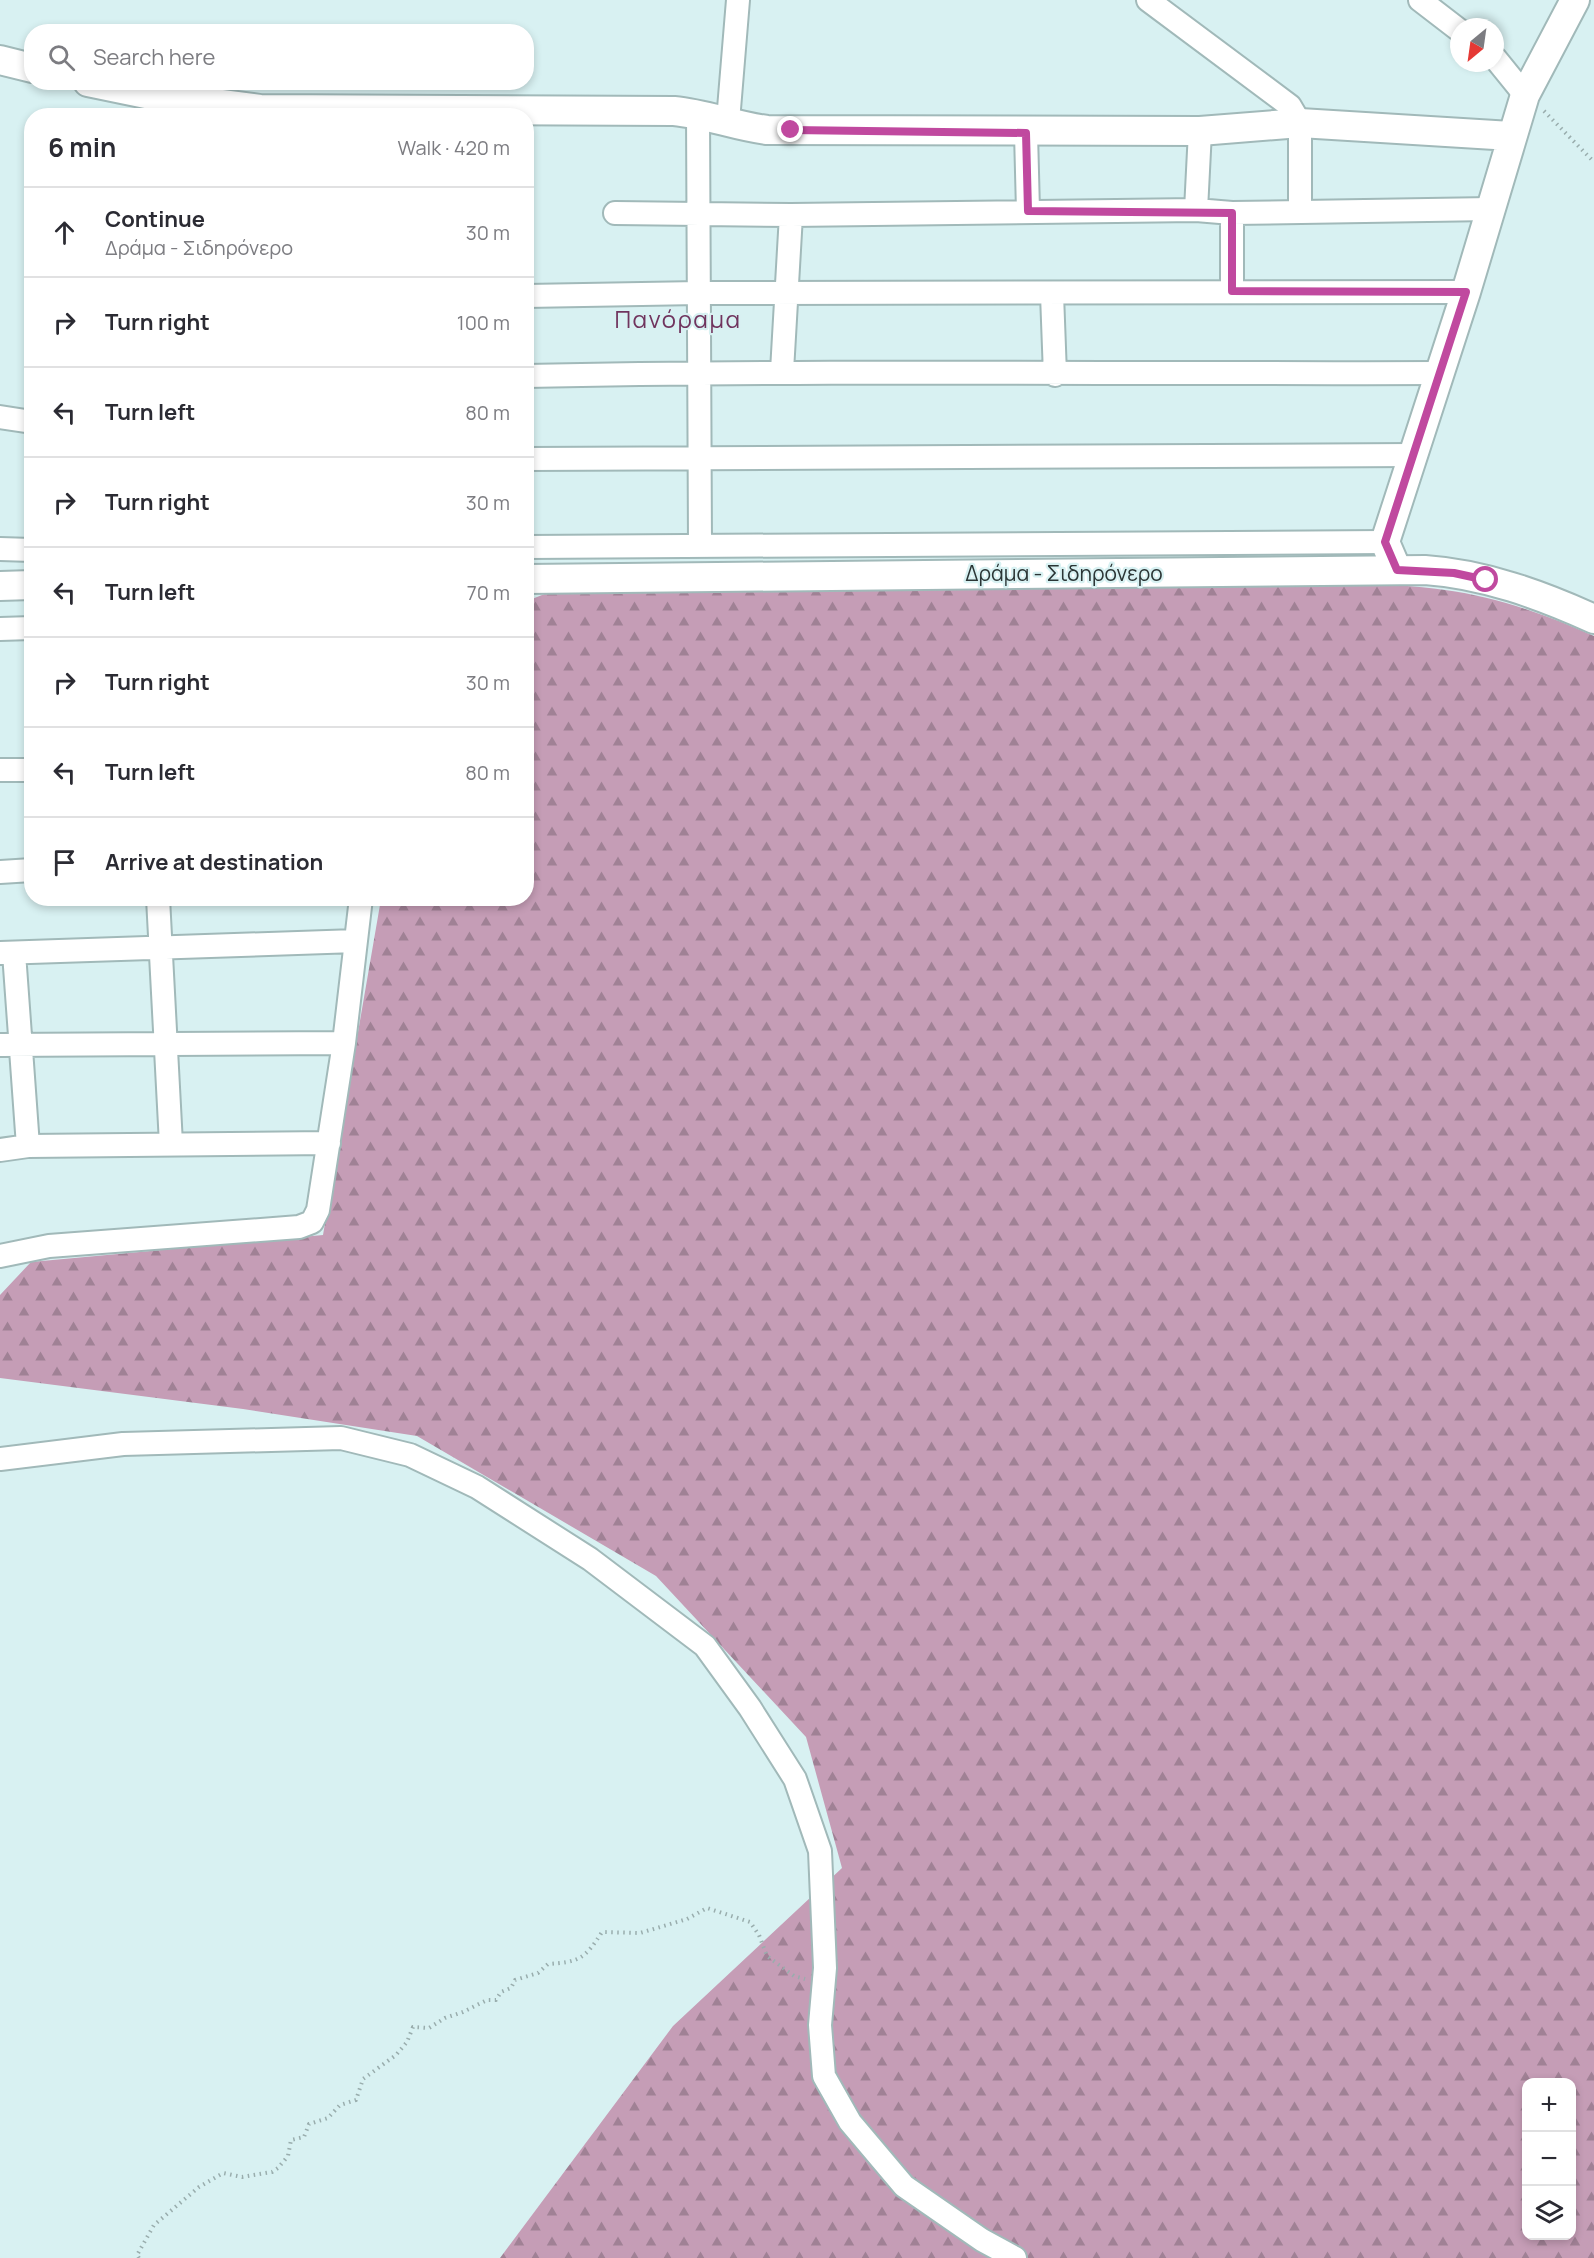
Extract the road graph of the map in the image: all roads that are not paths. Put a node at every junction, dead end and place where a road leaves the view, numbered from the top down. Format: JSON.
{"nodes":[{"id":1,"x":738,"y":0,"type":"edge"},
{"id":2,"x":1148,"y":0,"type":"edge"},
{"id":3,"x":1420,"y":0,"type":"edge"},
{"id":4,"x":1575,"y":0,"type":"edge"},
{"id":5,"x":1450,"y":23,"type":"edge"},
{"id":6,"x":0,"y":60,"type":"edge"},
{"id":7,"x":24,"y":66,"type":"edge"},
{"id":8,"x":1504,"y":68,"type":"edge"},
{"id":9,"x":127,"y":90,"type":"edge"},
{"id":10,"x":1525,"y":95,"type":"junction"},
{"id":11,"x":234,"y":108,"type":"edge"},
{"id":12,"x":534,"y":113,"type":"edge"},
{"id":13,"x":698,"y":113,"type":"junction"},
{"id":14,"x":728,"y":121,"type":"junction"},
{"id":15,"x":1300,"y":123,"type":"junction"},
{"id":16,"x":1200,"y":131,"type":"junction"},
{"id":17,"x":1026,"y":133,"type":"junction"},
{"id":18,"x":1511,"y":136,"type":"junction"},
{"id":19,"x":1491,"y":209,"type":"junction"},
{"id":20,"x":1196,"y":210,"type":"junction"},
{"id":21,"x":1028,"y":211,"type":"junction"},
{"id":22,"x":1300,"y":211,"type":"junction"},
{"id":23,"x":615,"y":213,"type":"dead end"},
{"id":24,"x":699,"y":213,"type":"junction"},
{"id":25,"x":1232,"y":213,"type":"junction"},
{"id":26,"x":791,"y":214,"type":"junction"},
{"id":27,"x":1232,"y":291,"type":"junction"},
{"id":28,"x":1466,"y":292,"type":"junction"},
{"id":29,"x":699,"y":293,"type":"junction"},
{"id":30,"x":1052,"y":294,"type":"junction"},
{"id":31,"x":788,"y":295,"type":"junction"},
{"id":32,"x":534,"y":296,"type":"edge"},
{"id":33,"x":782,"y":371,"type":"junction"},
{"id":34,"x":699,"y":373,"type":"junction"},
{"id":35,"x":1440,"y":373,"type":"junction"},
{"id":36,"x":1055,"y":375,"type":"junction"},
{"id":37,"x":534,"y":376,"type":"edge"},
{"id":38,"x":0,"y":417,"type":"edge"},
{"id":39,"x":24,"y":421,"type":"edge"},
{"id":40,"x":1414,"y":455,"type":"junction"},
{"id":41,"x":700,"y":458,"type":"junction"},
{"id":42,"x":534,"y":459,"type":"edge"},
{"id":43,"x":1385,"y":542,"type":"junction"},
{"id":44,"x":700,"y":544,"type":"junction"},
{"id":45,"x":534,"y":547,"type":"edge"},
{"id":46,"x":0,"y":549,"type":"edge"},
{"id":47,"x":24,"y":550,"type":"edge"},
{"id":48,"x":1397,"y":570,"type":"junction"},
{"id":49,"x":534,"y":579,"type":"edge"},
{"id":50,"x":24,"y":585,"type":"edge"},
{"id":51,"x":0,"y":586,"type":"edge"},
{"id":52,"x":1594,"y":619,"type":"edge"},
{"id":53,"x":24,"y":628,"type":"edge"},
{"id":54,"x":0,"y":629,"type":"edge"},
{"id":55,"x":0,"y":770,"type":"edge"},
{"id":56,"x":24,"y":770,"type":"edge"},
{"id":57,"x":24,"y":870,"type":"edge"},
{"id":58,"x":0,"y":872,"type":"edge"},
{"id":59,"x":158,"y":906,"type":"edge"},
{"id":60,"x":360,"y":906,"type":"edge"},
{"id":61,"x":357,"y":942,"type":"junction"},
{"id":62,"x":160,"y":949,"type":"junction"},
{"id":63,"x":7,"y":953,"type":"edge"},
{"id":64,"x":166,"y":1043,"type":"junction"},
{"id":65,"x":344,"y":1043,"type":"junction"},
{"id":66,"x":10,"y":1045,"type":"edge"},
{"id":67,"x":329,"y":1143,"type":"junction"},
{"id":68,"x":171,"y":1144,"type":"junction"},
{"id":69,"x":28,"y":1146,"type":"junction"},
{"id":70,"x":0,"y":1150,"type":"edge"},
{"id":71,"x":0,"y":1256,"type":"edge"},
{"id":72,"x":0,"y":1460,"type":"edge"},
{"id":73,"x":1015,"y":2258,"type":"edge"}],
"edges":[{"from":1,"to":14,"type":"street"},
{"from":2,"to":15,"type":"street"},
{"from":3,"to":5,"type":"street"},
{"from":4,"to":10,"type":"street"},
{"from":6,"to":7,"type":"street"},
{"from":8,"to":10,"type":"street"},
{"from":9,"to":11,"type":"street"},
{"from":10,"to":18,"type":"street"},
{"from":12,"to":13,"type":"street"},
{"from":13,"to":14,"type":"street"},
{"from":13,"to":24,"type":"street"},
{"from":14,"to":17,"type":"street"},
{"from":15,"to":16,"type":"street"},
{"from":15,"to":18,"type":"street"},
{"from":15,"to":22,"type":"street"},
{"from":16,"to":17,"type":"street"},
{"from":16,"to":20,"type":"street"},
{"from":17,"to":21,"type":"street"},
{"from":18,"to":19,"type":"street"},
{"from":19,"to":22,"type":"street"},
{"from":19,"to":28,"type":"street"},
{"from":20,"to":21,"type":"street"},
{"from":20,"to":25,"type":"street"},
{"from":21,"to":26,"type":"street"},
{"from":22,"to":25,"type":"street"},
{"from":23,"to":24,"type":"street"},
{"from":24,"to":26,"type":"street"},
{"from":24,"to":29,"type":"street"},
{"from":25,"to":27,"type":"street"},
{"from":26,"to":31,"type":"street"},
{"from":27,"to":28,"type":"street"},
{"from":27,"to":30,"type":"street"},
{"from":28,"to":35,"type":"street"},
{"from":29,"to":31,"type":"street"},
{"from":29,"to":32,"type":"street"},
{"from":29,"to":34,"type":"street"},
{"from":30,"to":31,"type":"street"},
{"from":30,"to":36,"type":"street"},
{"from":31,"to":33,"type":"street"},
{"from":33,"to":34,"type":"street"},
{"from":33,"to":36,"type":"street"},
{"from":34,"to":37,"type":"street"},
{"from":34,"to":41,"type":"street"},
{"from":35,"to":36,"type":"street"},
{"from":35,"to":40,"type":"street"},
{"from":38,"to":39,"type":"street"},
{"from":40,"to":41,"type":"street"},
{"from":40,"to":43,"type":"street"},
{"from":41,"to":42,"type":"street"},
{"from":41,"to":44,"type":"street"},
{"from":43,"to":44,"type":"street"},
{"from":43,"to":48,"type":"street"},
{"from":44,"to":45,"type":"street"},
{"from":46,"to":47,"type":"street"},
{"from":48,"to":49,"type":"street","name":"Δράμα - Σιδηρόνερο"},
{"from":48,"to":52,"type":"street","name":"Δράμα - Σιδηρόνερο"},
{"from":50,"to":51,"type":"street"},
{"from":53,"to":54,"type":"street"},
{"from":55,"to":56,"type":"street"},
{"from":57,"to":58,"type":"street"},
{"from":59,"to":62,"type":"street"},
{"from":60,"to":61,"type":"street"},
{"from":61,"to":62,"type":"street"},
{"from":61,"to":65,"type":"street"},
{"from":62,"to":63,"type":"street"},
{"from":62,"to":64,"type":"street"},
{"from":63,"to":66,"type":"street"},
{"from":64,"to":65,"type":"street"},
{"from":64,"to":66,"type":"street"},
{"from":64,"to":68,"type":"street"},
{"from":65,"to":67,"type":"street"},
{"from":66,"to":69,"type":"street"},
{"from":67,"to":68,"type":"street"},
{"from":67,"to":71,"type":"street"},
{"from":68,"to":69,"type":"street"},
{"from":69,"to":70,"type":"street"},
{"from":72,"to":73,"type":"street"}]}
